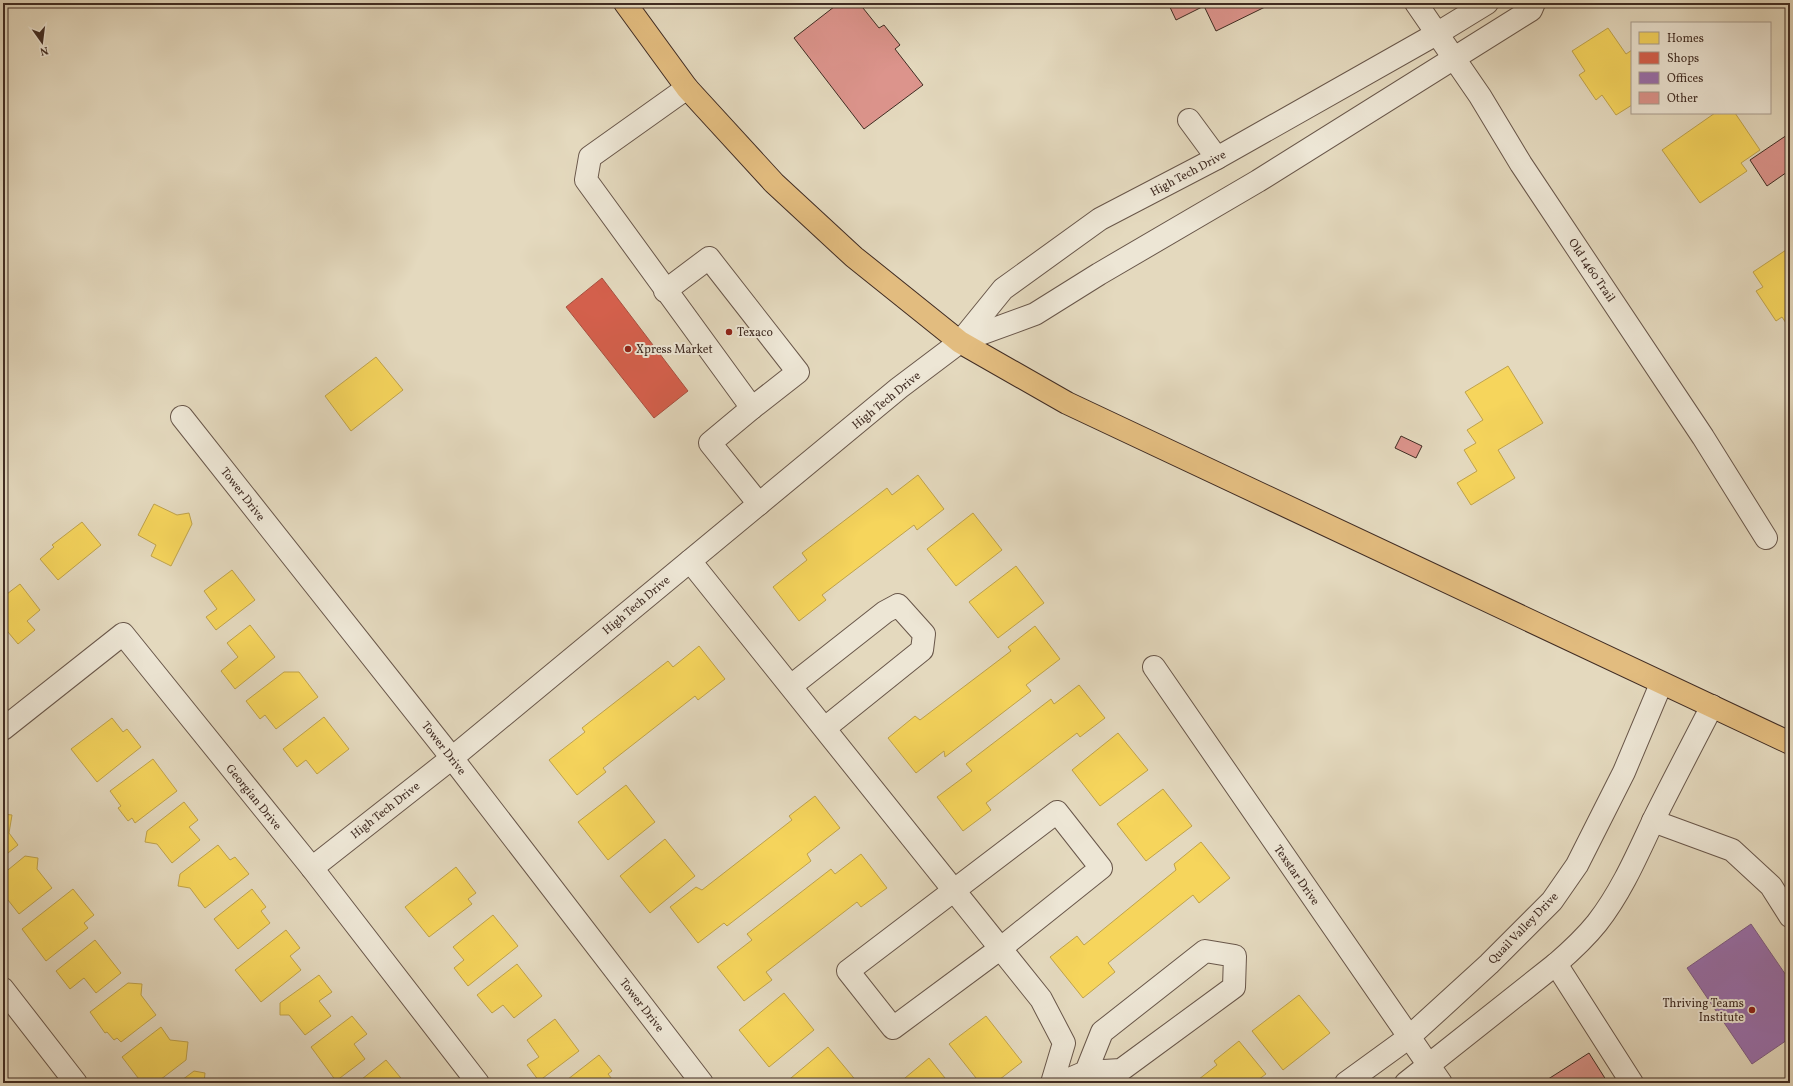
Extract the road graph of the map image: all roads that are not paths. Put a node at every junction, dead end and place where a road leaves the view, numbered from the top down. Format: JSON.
{"nodes":[{"id":1,"x":625,"y":3,"type":"edge"},
{"id":2,"x":1416,"y":3,"type":"edge"},
{"id":3,"x":1487,"y":3,"type":"edge"},
{"id":4,"x":1534,"y":3,"type":"edge"},
{"id":5,"x":1438,"y":33,"type":"junction"},
{"id":6,"x":1454,"y":58,"type":"junction"},
{"id":7,"x":687,"y":88,"type":"junction"},
{"id":8,"x":1189,"y":120,"type":"dead end"},
{"id":9,"x":1217,"y":158,"type":"junction"},
{"id":10,"x":666,"y":291,"type":"junction"},
{"id":11,"x":960,"y":342,"type":"junction"},
{"id":12,"x":752,"y":408,"type":"junction"},
{"id":13,"x":182,"y":417,"type":"dead end"},
{"id":14,"x":759,"y":504,"type":"junction"},
{"id":15,"x":1766,"y":538,"type":"dead end"},
{"id":16,"x":690,"y":561,"type":"junction"},
{"id":17,"x":1154,"y":667,"type":"dead end"},
{"id":18,"x":1661,"y":684,"type":"junction"},
{"id":19,"x":791,"y":686,"type":"junction"},
{"id":20,"x":1712,"y":706,"type":"junction"},
{"id":21,"x":825,"y":728,"type":"junction"},
{"id":22,"x":3,"y":729,"type":"edge"},
{"id":23,"x":1790,"y":743,"type":"edge"},
{"id":24,"x":452,"y":758,"type":"junction"},
{"id":25,"x":1653,"y":821,"type":"junction"},
{"id":26,"x":312,"y":868,"type":"junction"},
{"id":27,"x":955,"y":891,"type":"junction"},
{"id":28,"x":1790,"y":916,"type":"edge"},
{"id":29,"x":1001,"y":948,"type":"junction"},
{"id":30,"x":1556,"y":964,"type":"junction"},
{"id":31,"x":3,"y":989,"type":"edge"},
{"id":32,"x":1408,"y":1038,"type":"junction"},
{"id":33,"x":1086,"y":1072,"type":"junction"},
{"id":34,"x":1435,"y":1074,"type":"edge"},
{"id":35,"x":76,"y":1083,"type":"edge"},
{"id":36,"x":478,"y":1083,"type":"edge"},
{"id":37,"x":702,"y":1083,"type":"edge"},
{"id":38,"x":1052,"y":1083,"type":"edge"},
{"id":39,"x":1060,"y":1083,"type":"edge"},
{"id":40,"x":1346,"y":1083,"type":"edge"},
{"id":41,"x":1406,"y":1083,"type":"edge"},
{"id":42,"x":1632,"y":1083,"type":"edge"}],
"edges":[{"from":1,"to":7,"type":"main road"},
{"from":2,"to":5,"type":"street","name":"Old 1460 Trail"},
{"from":3,"to":5,"type":"street","name":"High Tech Drive"},
{"from":4,"to":6,"type":"street","name":"High Tech Drive"},
{"from":5,"to":6,"type":"street","name":"Old 1460 Trail"},
{"from":5,"to":9,"type":"street","name":"High Tech Drive"},
{"from":6,"to":11,"type":"street","name":"High Tech Drive"},
{"from":6,"to":15,"type":"street","name":"Old 1460 Trail"},
{"from":7,"to":10,"type":"street"},
{"from":7,"to":11,"type":"main road"},
{"from":8,"to":9,"type":"street"},
{"from":9,"to":11,"type":"street","name":"High Tech Drive"},
{"from":10,"to":12,"type":"street"},
{"from":10,"to":12,"type":"street"},
{"from":11,"to":14,"type":"street","name":"High Tech Drive"},
{"from":11,"to":18,"type":"main road"},
{"from":12,"to":14,"type":"street"},
{"from":13,"to":24,"type":"street","name":"Tower Drive"},
{"from":14,"to":16,"type":"street","name":"High Tech Drive"},
{"from":16,"to":19,"type":"street"},
{"from":16,"to":24,"type":"street","name":"High Tech Drive"},
{"from":17,"to":32,"type":"street","name":"Texstar Drive"},
{"from":18,"to":20,"type":"main road"},
{"from":18,"to":32,"type":"street","name":"Quail Valley Drive"},
{"from":19,"to":21,"type":"street"},
{"from":19,"to":21,"type":"street"},
{"from":20,"to":23,"type":"main road"},
{"from":20,"to":25,"type":"street"},
{"from":21,"to":27,"type":"street"},
{"from":22,"to":26,"type":"street","name":"Georgian Drive"},
{"from":24,"to":26,"type":"street","name":"High Tech Drive"},
{"from":24,"to":37,"type":"street","name":"Tower Drive"},
{"from":25,"to":28,"type":"street"},
{"from":25,"to":30,"type":"street"},
{"from":26,"to":36,"type":"street","name":"Georgian Drive"},
{"from":27,"to":29,"type":"street"},
{"from":27,"to":29,"type":"street"},
{"from":27,"to":29,"type":"street"},
{"from":29,"to":38,"type":"street"},
{"from":30,"to":34,"type":"street"},
{"from":30,"to":42,"type":"street"},
{"from":31,"to":35,"type":"street"},
{"from":32,"to":34,"type":"street","name":"Texstar Drive"},
{"from":32,"to":40,"type":"street","name":"Quail Valley Drive"},
{"from":33,"to":33,"type":"street"},
{"from":33,"to":39,"type":"street"},
{"from":34,"to":41,"type":"street"}]}
